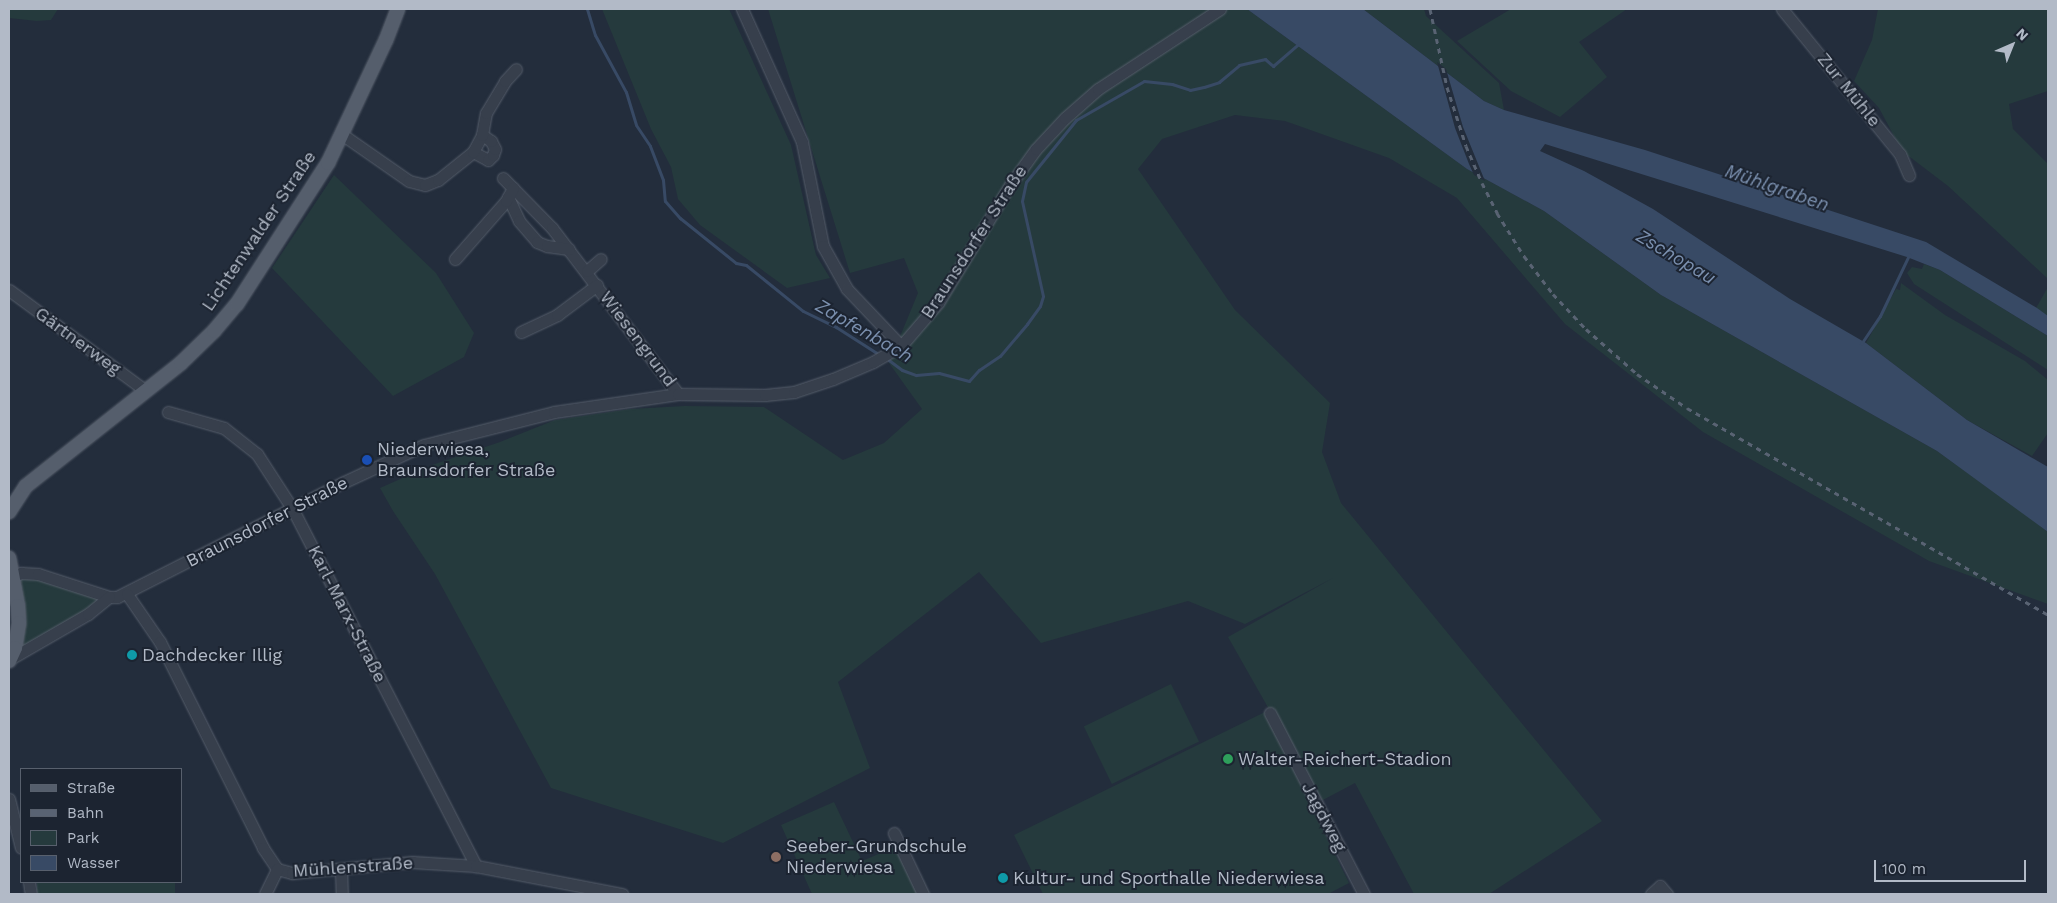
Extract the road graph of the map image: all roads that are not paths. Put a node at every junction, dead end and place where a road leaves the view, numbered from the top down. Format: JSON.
{"nodes":[{"id":1,"x":398,"y":9,"type":"edge"},
{"id":2,"x":742,"y":9,"type":"edge"},
{"id":3,"x":1782,"y":9,"type":"edge"},
{"id":4,"x":1218,"y":10,"type":"edge"},
{"id":5,"x":516,"y":70,"type":"dead end"},
{"id":6,"x":343,"y":135,"type":"junction"},
{"id":7,"x":482,"y":135,"type":"junction"},
{"id":8,"x":472,"y":152,"type":"junction"},
{"id":9,"x":1909,"y":175,"type":"dead end"},
{"id":10,"x":504,"y":178,"type":"dead end"},
{"id":11,"x":511,"y":192,"type":"junction"},
{"id":12,"x":569,"y":249,"type":"junction"},
{"id":13,"x":456,"y":259,"type":"dead end"},
{"id":14,"x":601,"y":259,"type":"dead end"},
{"id":15,"x":587,"y":271,"type":"junction"},
{"id":16,"x":597,"y":285,"type":"junction"},
{"id":17,"x":9,"y":290,"type":"edge"},
{"id":18,"x":520,"y":332,"type":"dead end"},
{"id":19,"x":897,"y":349,"type":"junction"},
{"id":20,"x":146,"y":391,"type":"junction"},
{"id":21,"x":678,"y":394,"type":"junction"},
{"id":22,"x":168,"y":412,"type":"dead end"},
{"id":23,"x":292,"y":508,"type":"junction"},
{"id":24,"x":9,"y":512,"type":"edge"},
{"id":25,"x":9,"y":558,"type":"edge"},
{"id":26,"x":13,"y":576,"type":"junction"},
{"id":27,"x":127,"y":594,"type":"junction"},
{"id":28,"x":109,"y":597,"type":"junction"},
{"id":29,"x":9,"y":660,"type":"edge"},
{"id":30,"x":1270,"y":713,"type":"dead end"},
{"id":31,"x":9,"y":798,"type":"edge"},
{"id":32,"x":894,"y":834,"type":"dead end"},
{"id":33,"x":20,"y":844,"type":"edge"},
{"id":34,"x":476,"y":866,"type":"junction"},
{"id":35,"x":277,"y":869,"type":"junction"},
{"id":36,"x":341,"y":870,"type":"junction"},
{"id":37,"x":265,"y":894,"type":"edge"},
{"id":38,"x":342,"y":894,"type":"edge"},
{"id":39,"x":622,"y":894,"type":"edge"},
{"id":40,"x":923,"y":894,"type":"edge"},
{"id":41,"x":1364,"y":894,"type":"edge"},
{"id":42,"x":1651,"y":894,"type":"edge"},
{"id":43,"x":1667,"y":894,"type":"edge"}],
"edges":[{"from":1,"to":6,"type":"main road","name":"Lichtenwalder Straße"},
{"from":2,"to":19,"type":"street"},
{"from":3,"to":9,"type":"street","name":"Zur Mühle"},
{"from":4,"to":19,"type":"street","name":"Braunsdorfer Straße"},
{"from":5,"to":7,"type":"street"},
{"from":6,"to":8,"type":"street"},
{"from":6,"to":20,"type":"main road","name":"Lichtenwalder Straße"},
{"from":7,"to":8,"type":"street"},
{"from":7,"to":8,"type":"street"},
{"from":10,"to":11,"type":"street","name":"Wiesengrund"},
{"from":11,"to":12,"type":"street","name":"Wiesengrund"},
{"from":11,"to":12,"type":"street","name":"Wiesengrund"},
{"from":11,"to":13,"type":"street"},
{"from":12,"to":15,"type":"street","name":"Wiesengrund"},
{"from":14,"to":15,"type":"street"},
{"from":15,"to":16,"type":"street","name":"Wiesengrund"},
{"from":16,"to":18,"type":"street","name":"Wiesengrund"},
{"from":16,"to":21,"type":"street","name":"Wiesengrund"},
{"from":17,"to":20,"type":"street","name":"Gärtnerweg"},
{"from":19,"to":21,"type":"street","name":"Braunsdorfer Straße"},
{"from":20,"to":24,"type":"main road","name":"Lichtenwalder Straße"},
{"from":21,"to":23,"type":"street","name":"Braunsdorfer Straße"},
{"from":22,"to":23,"type":"street","name":"Karl-Marx-Straße"},
{"from":23,"to":27,"type":"street","name":"Braunsdorfer Straße"},
{"from":23,"to":34,"type":"street","name":"Karl-Marx-Straße"},
{"from":25,"to":26,"type":"main road"},
{"from":26,"to":28,"type":"street","name":"Braunsdorfer Straße"},
{"from":26,"to":29,"type":"main road"},
{"from":27,"to":28,"type":"street","name":"Braunsdorfer Straße"},
{"from":27,"to":35,"type":"street","name":"Mühlenstraße"},
{"from":28,"to":29,"type":"street","name":"Braunsdorfer Straße"},
{"from":30,"to":41,"type":"street","name":"Jagdweg"},
{"from":31,"to":33,"type":"street"},
{"from":32,"to":40,"type":"street"},
{"from":34,"to":36,"type":"street","name":"Mühlenstraße"},
{"from":34,"to":39,"type":"street","name":"Mühlenstraße"},
{"from":35,"to":36,"type":"street","name":"Mühlenstraße"},
{"from":35,"to":37,"type":"street"},
{"from":36,"to":38,"type":"street"},
{"from":42,"to":43,"type":"street"}]}
